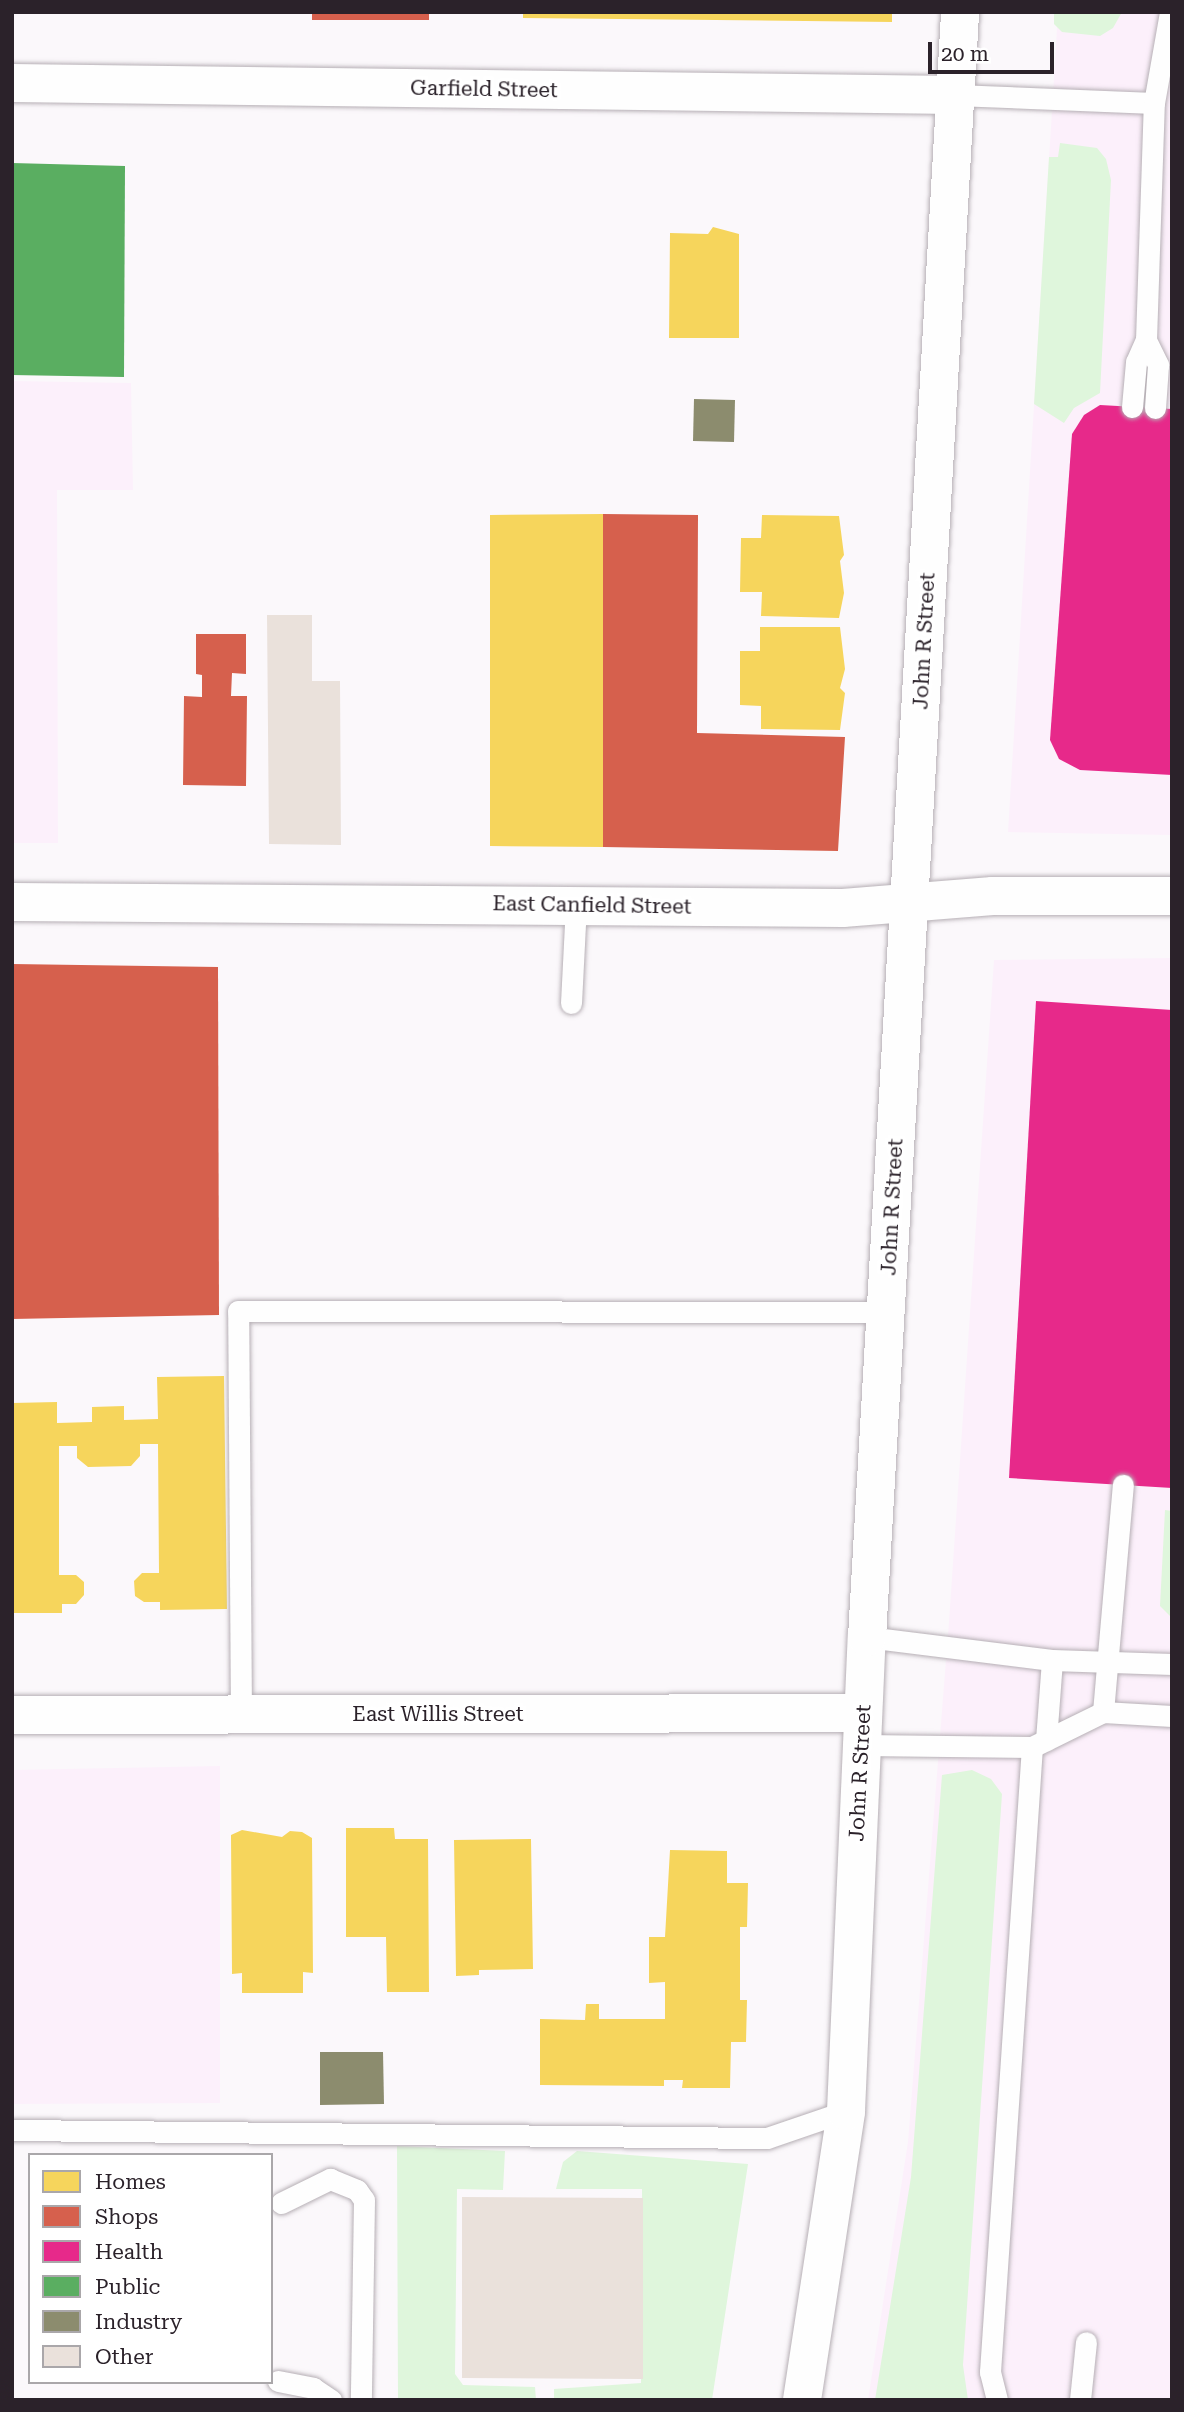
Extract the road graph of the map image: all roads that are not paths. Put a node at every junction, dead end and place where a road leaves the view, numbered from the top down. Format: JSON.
{"nodes":[{"id":1,"x":960,"y":12,"type":"edge"},
{"id":2,"x":1170,"y":12,"type":"edge"},
{"id":3,"x":12,"y":83,"type":"edge"},
{"id":4,"x":955,"y":95,"type":"junction"},
{"id":5,"x":1154,"y":103,"type":"junction"},
{"id":6,"x":1146,"y":340,"type":"junction"},
{"id":7,"x":1132,"y":407,"type":"dead end"},
{"id":8,"x":1156,"y":408,"type":"dead end"},
{"id":9,"x":1172,"y":896,"type":"edge"},
{"id":10,"x":909,"y":901,"type":"junction"},
{"id":11,"x":12,"y":902,"type":"edge"},
{"id":12,"x":576,"y":905,"type":"junction"},
{"id":13,"x":571,"y":1003,"type":"dead end"},
{"id":14,"x":886,"y":1312,"type":"junction"},
{"id":15,"x":1123,"y":1485,"type":"dead end"},
{"id":16,"x":867,"y":1637,"type":"junction"},
{"id":17,"x":1052,"y":1660,"type":"junction"},
{"id":18,"x":1107,"y":1660,"type":"junction"},
{"id":19,"x":1172,"y":1664,"type":"edge"},
{"id":20,"x":1103,"y":1712,"type":"junction"},
{"id":21,"x":12,"y":1715,"type":"edge"},
{"id":22,"x":241,"y":1715,"type":"junction"},
{"id":23,"x":1172,"y":1716,"type":"edge"},
{"id":24,"x":862,"y":1729,"type":"junction"},
{"id":25,"x":1039,"y":1744,"type":"junction"},
{"id":26,"x":846,"y":2111,"type":"junction"},
{"id":27,"x":12,"y":2130,"type":"edge"},
{"id":28,"x":281,"y":2203,"type":"dead end"},
{"id":29,"x":1086,"y":2342,"type":"dead end"},
{"id":30,"x":278,"y":2381,"type":"dead end"},
{"id":31,"x":331,"y":2400,"type":"edge"},
{"id":32,"x":361,"y":2400,"type":"edge"},
{"id":33,"x":802,"y":2400,"type":"edge"},
{"id":34,"x":997,"y":2400,"type":"edge"},
{"id":35,"x":1080,"y":2400,"type":"edge"}],
"edges":[{"from":1,"to":4,"type":"street","name":"John R Street"},
{"from":2,"to":5,"type":"lane"},
{"from":3,"to":4,"type":"street","name":"Garfield Street"},
{"from":4,"to":5,"type":"lane"},
{"from":4,"to":10,"type":"street","name":"John R Street"},
{"from":5,"to":6,"type":"lane"},
{"from":6,"to":7,"type":"lane"},
{"from":6,"to":8,"type":"lane"},
{"from":9,"to":10,"type":"street","name":"East Canfield Street"},
{"from":10,"to":12,"type":"street","name":"East Canfield Street"},
{"from":10,"to":14,"type":"street","name":"John R Street"},
{"from":11,"to":12,"type":"street","name":"East Canfield Street"},
{"from":12,"to":13,"type":"lane"},
{"from":14,"to":16,"type":"street","name":"John R Street"},
{"from":14,"to":22,"type":"lane"},
{"from":15,"to":18,"type":"lane"},
{"from":16,"to":17,"type":"lane"},
{"from":16,"to":24,"type":"street","name":"John R Street"},
{"from":17,"to":18,"type":"lane"},
{"from":17,"to":25,"type":"lane"},
{"from":18,"to":19,"type":"lane"},
{"from":18,"to":20,"type":"lane"},
{"from":20,"to":23,"type":"lane"},
{"from":20,"to":25,"type":"lane"},
{"from":21,"to":22,"type":"street","name":"East Willis Street"},
{"from":22,"to":24,"type":"street","name":"East Willis Street"},
{"from":24,"to":25,"type":"lane"},
{"from":24,"to":26,"type":"street","name":"John R Street"},
{"from":25,"to":34,"type":"lane"},
{"from":26,"to":27,"type":"lane"},
{"from":26,"to":33,"type":"street","name":"John R Street"},
{"from":28,"to":32,"type":"lane"},
{"from":29,"to":35,"type":"lane"},
{"from":30,"to":31,"type":"lane"}]}
